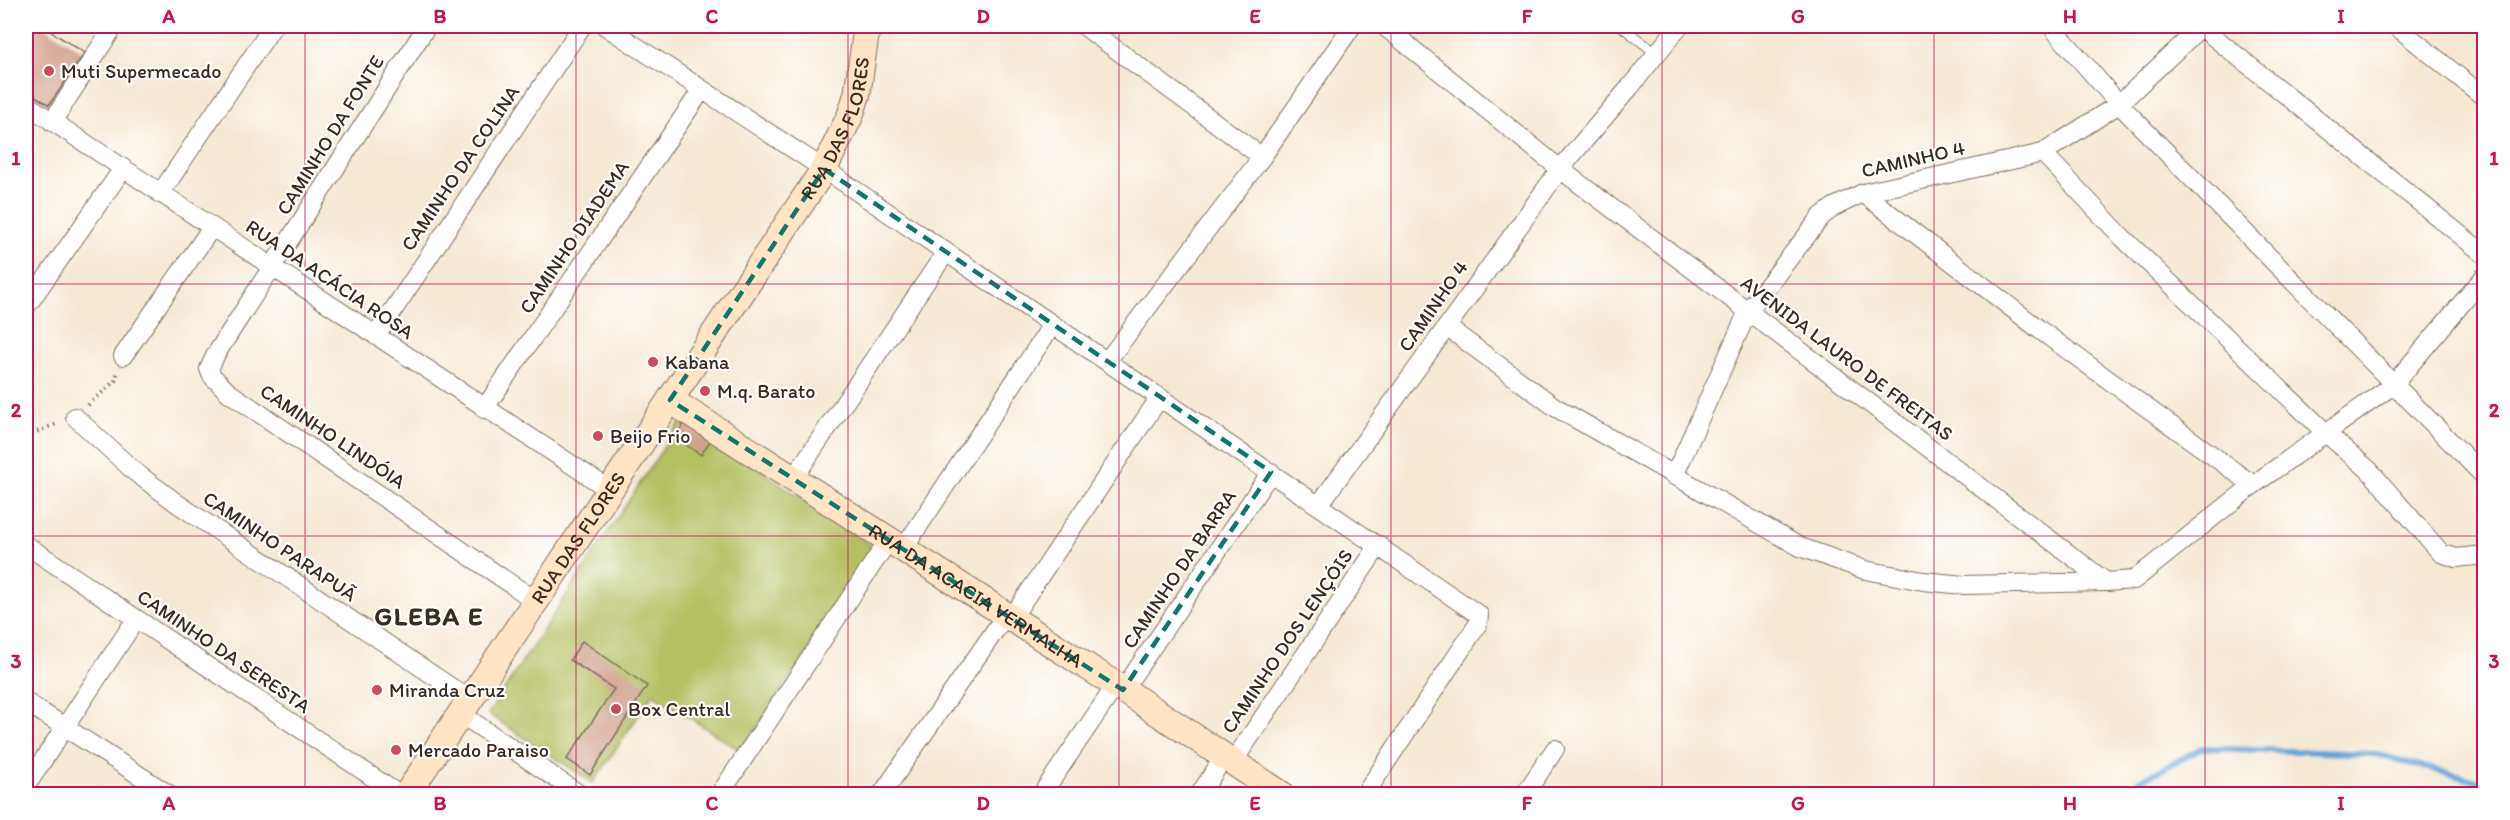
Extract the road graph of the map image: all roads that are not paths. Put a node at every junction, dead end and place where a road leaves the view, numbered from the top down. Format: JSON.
{"nodes":[{"id":1,"x":114,"y":26,"type":"edge"},
{"id":2,"x":273,"y":26,"type":"edge"},
{"id":3,"x":427,"y":26,"type":"edge"},
{"id":4,"x":582,"y":26,"type":"edge"},
{"id":5,"x":605,"y":26,"type":"edge"},
{"id":6,"x":867,"y":26,"type":"edge"},
{"id":7,"x":1083,"y":26,"type":"edge"},
{"id":8,"x":1352,"y":26,"type":"edge"},
{"id":9,"x":1384,"y":26,"type":"edge"},
{"id":10,"x":1621,"y":26,"type":"edge"},
{"id":11,"x":1678,"y":26,"type":"edge"},
{"id":12,"x":2052,"y":26,"type":"edge"},
{"id":13,"x":2201,"y":26,"type":"edge"},
{"id":14,"x":2396,"y":26,"type":"edge"},
{"id":15,"x":1657,"y":54,"type":"junction"},
{"id":16,"x":701,"y":91,"type":"junction"},
{"id":17,"x":2484,"y":97,"type":"edge"},
{"id":18,"x":2119,"y":104,"type":"junction"},
{"id":19,"x":28,"y":113,"type":"edge"},
{"id":20,"x":52,"y":122,"type":"junction"},
{"id":21,"x":2043,"y":153,"type":"junction"},
{"id":22,"x":1262,"y":157,"type":"junction"},
{"id":23,"x":824,"y":169,"type":"junction"},
{"id":24,"x":1560,"y":169,"type":"junction"},
{"id":25,"x":122,"y":170,"type":"junction"},
{"id":26,"x":1863,"y":193,"type":"junction"},
{"id":27,"x":160,"y":194,"type":"junction"},
{"id":28,"x":212,"y":227,"type":"junction"},
{"id":29,"x":946,"y":252,"type":"junction"},
{"id":30,"x":2484,"y":254,"type":"edge"},
{"id":31,"x":272,"y":268,"type":"junction"},
{"id":32,"x":2484,"y":277,"type":"edge"},
{"id":33,"x":26,"y":307,"type":"edge"},
{"id":34,"x":1748,"y":311,"type":"junction"},
{"id":35,"x":1052,"y":325,"type":"junction"},
{"id":36,"x":1447,"y":327,"type":"junction"},
{"id":37,"x":376,"y":336,"type":"junction"},
{"id":38,"x":123,"y":356,"type":"dead end"},
{"id":39,"x":1107,"y":361,"type":"junction"},
{"id":40,"x":2393,"y":385,"type":"junction"},
{"id":41,"x":1160,"y":398,"type":"junction"},
{"id":42,"x":670,"y":400,"type":"junction"},
{"id":43,"x":484,"y":409,"type":"junction"},
{"id":44,"x":75,"y":417,"type":"dead end"},
{"id":45,"x":2327,"y":434,"type":"junction"},
{"id":46,"x":1271,"y":472,"type":"junction"},
{"id":47,"x":1674,"y":476,"type":"junction"},
{"id":48,"x":2484,"y":476,"type":"edge"},
{"id":49,"x":793,"y":479,"type":"junction"},
{"id":50,"x":2253,"y":485,"type":"junction"},
{"id":51,"x":610,"y":490,"type":"junction"},
{"id":52,"x":1319,"y":504,"type":"junction"},
{"id":53,"x":26,"y":545,"type":"edge"},
{"id":54,"x":1379,"y":545,"type":"junction"},
{"id":55,"x":895,"y":546,"type":"junction"},
{"id":56,"x":2484,"y":555,"type":"edge"},
{"id":57,"x":2106,"y":582,"type":"junction"},
{"id":58,"x":536,"y":601,"type":"junction"},
{"id":59,"x":1008,"y":618,"type":"junction"},
{"id":60,"x":136,"y":619,"type":"junction"},
{"id":61,"x":1120,"y":688,"type":"junction"},
{"id":62,"x":26,"y":702,"type":"edge"},
{"id":63,"x":465,"y":707,"type":"junction"},
{"id":64,"x":64,"y":728,"type":"junction"},
{"id":65,"x":1555,"y":749,"type":"dead end"},
{"id":66,"x":1228,"y":760,"type":"junction"},
{"id":67,"x":26,"y":786,"type":"edge"},
{"id":68,"x":571,"y":792,"type":"edge"},
{"id":69,"x":168,"y":795,"type":"edge"},
{"id":70,"x":398,"y":795,"type":"edge"},
{"id":71,"x":407,"y":795,"type":"edge"},
{"id":72,"x":720,"y":795,"type":"edge"},
{"id":73,"x":882,"y":795,"type":"edge"},
{"id":74,"x":1042,"y":795,"type":"edge"},
{"id":75,"x":1200,"y":795,"type":"edge"},
{"id":76,"x":1281,"y":795,"type":"edge"},
{"id":77,"x":1365,"y":795,"type":"edge"},
{"id":78,"x":1525,"y":795,"type":"edge"}],
"edges":[{"from":1,"to":20,"type":"street"},
{"from":2,"to":27,"type":"street"},
{"from":3,"to":31,"type":"street","name":"CAMINHO DA FONTE"},
{"from":4,"to":37,"type":"street","name":"CAMINHO DA COLINA"},
{"from":5,"to":16,"type":"street"},
{"from":6,"to":23,"type":"street","name":"RUA DAS FLORES"},
{"from":7,"to":22,"type":"street"},
{"from":8,"to":22,"type":"street"},
{"from":9,"to":24,"type":"street","name":"AVENIDA LAURO DE FREITAS"},
{"from":10,"to":15,"type":"lane"},
{"from":11,"to":15,"type":"street","name":"CAMINHO 4"},
{"from":12,"to":18,"type":"street"},
{"from":13,"to":18,"type":"street","name":"CAMINHO 4"},
{"from":13,"to":30,"type":"street"},
{"from":14,"to":17,"type":"street"},
{"from":15,"to":24,"type":"street","name":"CAMINHO 4"},
{"from":16,"to":23,"type":"street"},
{"from":16,"to":43,"type":"street","name":"CAMINHO DIADEMA"},
{"from":18,"to":21,"type":"street","name":"CAMINHO 4"},
{"from":18,"to":40,"type":"street"},
{"from":19,"to":20,"type":"street","name":"RUA DA ACÁCIA ROSA"},
{"from":20,"to":25,"type":"street","name":"RUA DA ACÁCIA ROSA"},
{"from":21,"to":26,"type":"street","name":"CAMINHO 4"},
{"from":21,"to":45,"type":"street"},
{"from":22,"to":39,"type":"street"},
{"from":23,"to":29,"type":"street"},
{"from":23,"to":42,"type":"street","name":"RUA DAS FLORES"},
{"from":24,"to":34,"type":"street","name":"AVENIDA LAURO DE FREITAS"},
{"from":24,"to":36,"type":"street","name":"CAMINHO 4"},
{"from":25,"to":27,"type":"street","name":"RUA DA ACÁCIA ROSA"},
{"from":25,"to":33,"type":"street"},
{"from":26,"to":34,"type":"street","name":"CAMINHO 4"},
{"from":26,"to":50,"type":"street"},
{"from":27,"to":28,"type":"street","name":"RUA DA ACÁCIA ROSA"},
{"from":28,"to":31,"type":"street","name":"RUA DA ACÁCIA ROSA"},
{"from":28,"to":38,"type":"street"},
{"from":29,"to":35,"type":"street"},
{"from":29,"to":49,"type":"street"},
{"from":31,"to":37,"type":"street","name":"RUA DA ACÁCIA ROSA"},
{"from":31,"to":58,"type":"street","name":"CAMINHO LINDÓIA"},
{"from":32,"to":40,"type":"street"},
{"from":34,"to":47,"type":"street","name":"CAMINHO 4"},
{"from":34,"to":57,"type":"street","name":"AVENIDA LAURO DE FREITAS"},
{"from":35,"to":39,"type":"street"},
{"from":35,"to":55,"type":"street"},
{"from":36,"to":47,"type":"street"},
{"from":36,"to":52,"type":"street","name":"CAMINHO 4"},
{"from":37,"to":43,"type":"street","name":"RUA DA ACÁCIA ROSA"},
{"from":39,"to":41,"type":"street"},
{"from":40,"to":45,"type":"street"},
{"from":40,"to":48,"type":"street"},
{"from":41,"to":46,"type":"street"},
{"from":41,"to":59,"type":"street"},
{"from":42,"to":49,"type":"street","name":"RUA DA ACACIA VERMALHA"},
{"from":42,"to":51,"type":"street","name":"RUA DAS FLORES"},
{"from":43,"to":51,"type":"street","name":"RUA DA ACÁCIA ROSA"},
{"from":44,"to":63,"type":"street","name":"CAMINHO PARAPUÃ"},
{"from":45,"to":50,"type":"street"},
{"from":45,"to":56,"type":"street"},
{"from":46,"to":52,"type":"street"},
{"from":46,"to":61,"type":"street","name":"CAMINHO DA BARRA"},
{"from":47,"to":57,"type":"street"},
{"from":49,"to":55,"type":"street","name":"RUA DA ACACIA VERMALHA"},
{"from":50,"to":57,"type":"street"},
{"from":51,"to":58,"type":"street","name":"RUA DAS FLORES"},
{"from":52,"to":54,"type":"street"},
{"from":53,"to":60,"type":"street","name":"CAMINHO DA SERESTA"},
{"from":54,"to":66,"type":"street","name":"CAMINHO DOS LENÇÓIS"},
{"from":54,"to":77,"type":"street"},
{"from":55,"to":59,"type":"street","name":"RUA DA ACACIA VERMALHA"},
{"from":55,"to":72,"type":"street"},
{"from":58,"to":63,"type":"street","name":"RUA DAS FLORES"},
{"from":59,"to":61,"type":"street","name":"RUA DA ACACIA VERMALHA"},
{"from":59,"to":73,"type":"street"},
{"from":60,"to":64,"type":"street"},
{"from":60,"to":70,"type":"street","name":"CAMINHO DA SERESTA"},
{"from":61,"to":66,"type":"street","name":"RUA DA ACACIA VERMALHA"},
{"from":61,"to":74,"type":"street","name":"CAMINHO DA BARRA"},
{"from":62,"to":64,"type":"street"},
{"from":63,"to":68,"type":"street","name":"CAMINHO PARAPUÃ"},
{"from":63,"to":71,"type":"street","name":"RUA DAS FLORES"},
{"from":64,"to":67,"type":"street"},
{"from":64,"to":69,"type":"street"},
{"from":65,"to":78,"type":"street"},
{"from":66,"to":75,"type":"street","name":"CAMINHO DOS LENÇÓIS"},
{"from":66,"to":76,"type":"street","name":"RUA DA ACACIA VERMALHA"}]}
